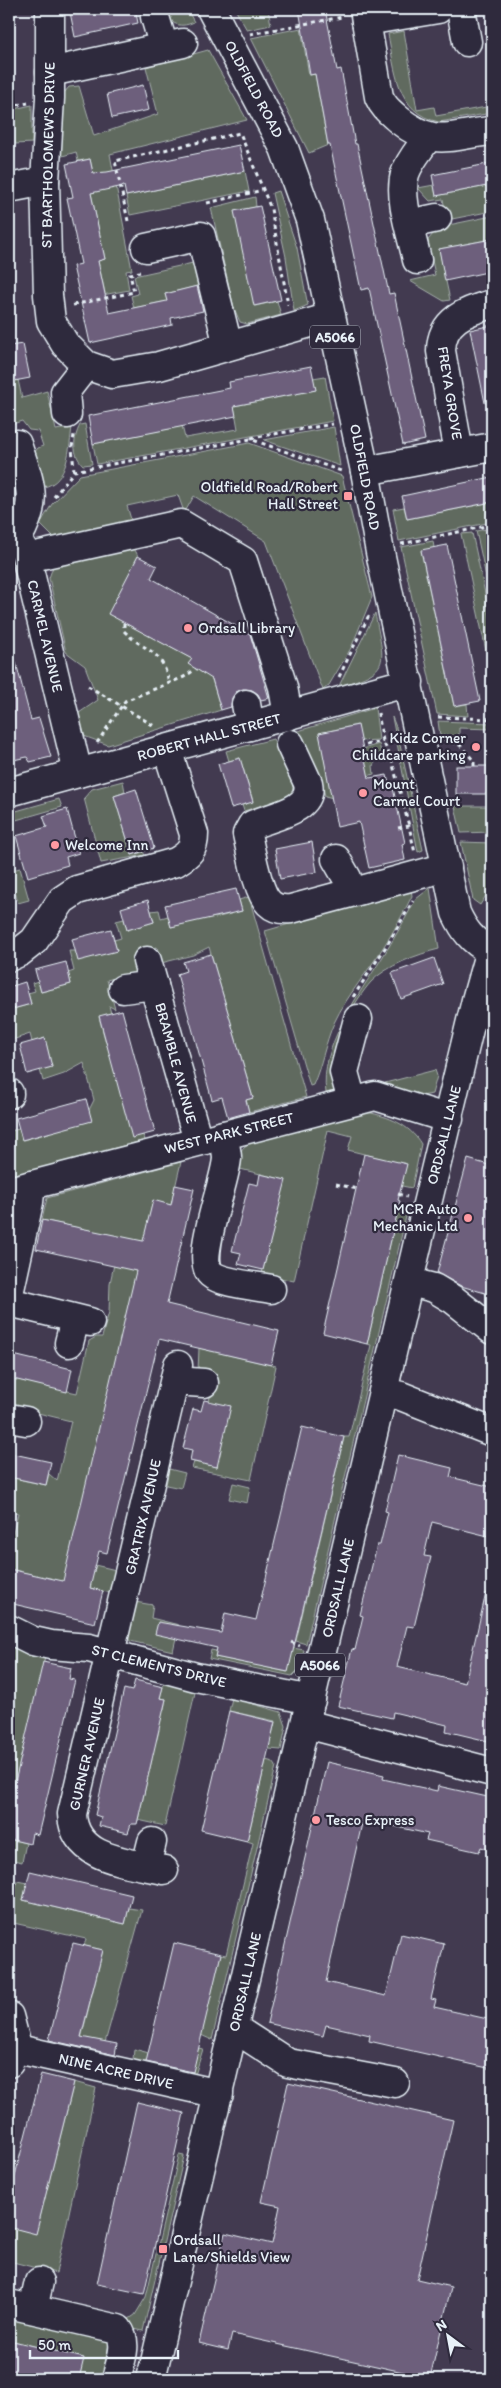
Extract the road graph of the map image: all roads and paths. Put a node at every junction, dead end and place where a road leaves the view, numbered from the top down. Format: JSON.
{"nodes":[{"id":1,"x":50,"y":9,"type":"edge"},
{"id":2,"x":211,"y":9,"type":"edge"},
{"id":3,"x":438,"y":9,"type":"edge"},
{"id":4,"x":461,"y":9,"type":"edge"},
{"id":5,"x":360,"y":15,"type":"edge"},
{"id":6,"x":155,"y":17,"type":"dead end"},
{"id":7,"x":244,"y":35,"type":"dead end"},
{"id":8,"x":467,"y":42,"type":"dead end"},
{"id":9,"x":50,"y":72,"type":"junction"},
{"id":10,"x":34,"y":102,"type":"dead end"},
{"id":11,"x":9,"y":106,"type":"edge"},
{"id":12,"x":492,"y":131,"type":"edge"},
{"id":13,"x":428,"y":137,"type":"junction"},
{"id":14,"x":45,"y":181,"type":"junction"},
{"id":15,"x":9,"y":188,"type":"edge"},
{"id":16,"x":263,"y":190,"type":"junction"},
{"id":17,"x":208,"y":203,"type":"dead end"},
{"id":18,"x":437,"y":218,"type":"dead end"},
{"id":19,"x":128,"y":221,"type":"dead end"},
{"id":20,"x":409,"y":224,"type":"junction"},
{"id":21,"x":143,"y":260,"type":"joint"},
{"id":22,"x":417,"y":260,"type":"dead end"},
{"id":23,"x":492,"y":304,"type":"edge"},
{"id":24,"x":71,"y":305,"type":"dead end"},
{"id":25,"x":289,"y":312,"type":"dead end"},
{"id":26,"x":331,"y":318,"type":"junction"},
{"id":27,"x":228,"y":346,"type":"junction"},
{"id":28,"x":86,"y":365,"type":"junction"},
{"id":29,"x":67,"y":414,"type":"dead end"},
{"id":30,"x":336,"y":424,"type":"dead end"},
{"id":31,"x":250,"y":438,"type":"junction"},
{"id":32,"x":17,"y":444,"type":"dead end"},
{"id":33,"x":492,"y":447,"type":"edge"},
{"id":34,"x":459,"y":453,"type":"junction"},
{"id":35,"x":355,"y":472,"type":"junction"},
{"id":36,"x":31,"y":500,"type":"junction"},
{"id":37,"x":492,"y":525,"type":"edge"},
{"id":38,"x":18,"y":544,"type":"edge"},
{"id":39,"x":396,"y":545,"type":"dead end"},
{"id":40,"x":369,"y":614,"type":"dead end"},
{"id":41,"x":124,"y":622,"type":"dead end"},
{"id":42,"x":196,"y":669,"type":"dead end"},
{"id":43,"x":338,"y":680,"type":"dead end"},
{"id":44,"x":408,"y":682,"type":"junction"},
{"id":45,"x":169,"y":683,"type":"junction"},
{"id":46,"x":88,"y":686,"type":"dead end"},
{"id":47,"x":121,"y":705,"type":"junction"},
{"id":48,"x":378,"y":711,"type":"dead end"},
{"id":49,"x":288,"y":716,"type":"junction"},
{"id":50,"x":432,"y":718,"type":"dead end"},
{"id":51,"x":492,"y":719,"type":"edge"},
{"id":52,"x":164,"y":739,"type":"junction"},
{"id":53,"x":435,"y":739,"type":"dead end"},
{"id":54,"x":383,"y":741,"type":"junction"},
{"id":55,"x":290,"y":744,"type":"dead end"},
{"id":56,"x":366,"y":744,"type":"dead end"},
{"id":57,"x":94,"y":748,"type":"dead end"},
{"id":58,"x":474,"y":766,"type":"dead end"},
{"id":59,"x":78,"y":773,"type":"junction"},
{"id":60,"x":9,"y":792,"type":"edge"},
{"id":61,"x":409,"y":826,"type":"junction"},
{"id":62,"x":398,"y":828,"type":"dead end"},
{"id":63,"x":416,"y":855,"type":"dead end"},
{"id":64,"x":336,"y":859,"type":"dead end"},
{"id":65,"x":447,"y":866,"type":"junction"},
{"id":66,"x":351,"y":892,"type":"junction"},
{"id":67,"x":490,"y":946,"type":"edge"},
{"id":68,"x":9,"y":957,"type":"edge"},
{"id":69,"x":123,"y":989,"type":"dead end"},
{"id":70,"x":358,"y":1019,"type":"dead end"},
{"id":71,"x":352,"y":1101,"type":"junction"},
{"id":72,"x":449,"y":1120,"type":"junction"},
{"id":73,"x":210,"y":1138,"type":"junction"},
{"id":74,"x":336,"y":1184,"type":"dead end"},
{"id":75,"x":20,"y":1188,"type":"edge"},
{"id":76,"x":357,"y":1189,"type":"dead end"},
{"id":77,"x":410,"y":1282,"type":"junction"},
{"id":78,"x":271,"y":1289,"type":"dead end"},
{"id":79,"x":9,"y":1294,"type":"edge"},
{"id":80,"x":9,"y":1302,"type":"edge"},
{"id":81,"x":78,"y":1328,"type":"dead end"},
{"id":82,"x":492,"y":1330,"type":"edge"},
{"id":83,"x":204,"y":1383,"type":"dead end"},
{"id":84,"x":384,"y":1392,"type":"junction"},
{"id":85,"x":492,"y":1432,"type":"edge"},
{"id":86,"x":9,"y":1629,"type":"edge"},
{"id":87,"x":291,"y":1642,"type":"dead end"},
{"id":88,"x":300,"y":1646,"type":"dead end"},
{"id":89,"x":110,"y":1654,"type":"junction"},
{"id":90,"x":309,"y":1712,"type":"junction"},
{"id":91,"x":492,"y":1772,"type":"edge"},
{"id":92,"x":154,"y":1860,"type":"dead end"},
{"id":93,"x":9,"y":2016,"type":"edge"},
{"id":94,"x":234,"y":2028,"type":"junction"},
{"id":95,"x":11,"y":2055,"type":"edge"},
{"id":96,"x":395,"y":2083,"type":"dead end"},
{"id":97,"x":219,"y":2094,"type":"junction"},
{"id":98,"x":39,"y":2282,"type":"dead end"},
{"id":99,"x":21,"y":2306,"type":"edge"},
{"id":100,"x":116,"y":2379,"type":"edge"},
{"id":101,"x":151,"y":2379,"type":"edge"}],
"edges":[{"from":1,"to":9,"type":"street","name":"ST BARTHOLOMEW'S DRIVE"},
{"from":2,"to":26,"type":"street","name":"OLDFIELD ROAD","number":"A5066"},
{"from":3,"to":5,"type":"street"},
{"from":4,"to":8,"type":"street"},
{"from":5,"to":7,"type":"path"},
{"from":5,"to":13,"type":"street"},
{"from":6,"to":9,"type":"street"},
{"from":9,"to":14,"type":"street","name":"ST BARTHOLOMEW'S DRIVE"},
{"from":10,"to":11,"type":"path"},
{"from":12,"to":13,"type":"street"},
{"from":13,"to":20,"type":"street"},
{"from":14,"to":15,"type":"street"},
{"from":14,"to":28,"type":"street","name":"ST BARTHOLOMEW'S DRIVE"},
{"from":16,"to":17,"type":"path"},
{"from":16,"to":19,"type":"path"},
{"from":16,"to":25,"type":"path"},
{"from":18,"to":20,"type":"street"},
{"from":20,"to":22,"type":"street"},
{"from":21,"to":24,"type":"path"},
{"from":21,"to":27,"type":"street"},
{"from":23,"to":34,"type":"street","name":"FREYA GROVE"},
{"from":26,"to":27,"type":"street","name":"ST BARTHOLOMEW'S DRIVE"},
{"from":26,"to":35,"type":"street","name":"OLDFIELD ROAD","number":"A5066"},
{"from":27,"to":28,"type":"street","name":"ST BARTHOLOMEW'S DRIVE"},
{"from":28,"to":29,"type":"street"},
{"from":30,"to":31,"type":"path"},
{"from":31,"to":35,"type":"path"},
{"from":31,"to":36,"type":"path"},
{"from":32,"to":36,"type":"street"},
{"from":33,"to":34,"type":"street"},
{"from":34,"to":35,"type":"street"},
{"from":35,"to":44,"type":"street","name":"OLDFIELD ROAD","number":"A5066"},
{"from":36,"to":38,"type":"street"},
{"from":37,"to":39,"type":"path"},
{"from":38,"to":49,"type":"street"},
{"from":38,"to":59,"type":"street","name":"CARMEL AVENUE"},
{"from":40,"to":43,"type":"path"},
{"from":41,"to":45,"type":"path"},
{"from":42,"to":45,"type":"path"},
{"from":44,"to":49,"type":"street","name":"ROBERT HALL STREET"},
{"from":44,"to":65,"type":"street","name":"OLDFIELD ROAD","number":"A5066"},
{"from":45,"to":47,"type":"path"},
{"from":46,"to":47,"type":"path"},
{"from":47,"to":52,"type":"path"},
{"from":47,"to":57,"type":"path"},
{"from":48,"to":54,"type":"path"},
{"from":49,"to":52,"type":"street","name":"ROBERT HALL STREET"},
{"from":50,"to":51,"type":"path"},
{"from":52,"to":59,"type":"street","name":"ROBERT HALL STREET"},
{"from":52,"to":68,"type":"street"},
{"from":53,"to":58,"type":"path"},
{"from":54,"to":56,"type":"path"},
{"from":54,"to":61,"type":"path"},
{"from":55,"to":66,"type":"street"},
{"from":59,"to":60,"type":"street","name":"ROBERT HALL STREET"},
{"from":61,"to":62,"type":"path"},
{"from":61,"to":63,"type":"path"},
{"from":64,"to":66,"type":"street"},
{"from":65,"to":66,"type":"street"},
{"from":65,"to":67,"type":"street","name":"OLDFIELD ROAD","number":"A5066"},
{"from":67,"to":72,"type":"street","name":"ORDSALL LANE","number":"A5066"},
{"from":69,"to":73,"type":"street","name":"BRAMBLE AVENUE"},
{"from":70,"to":71,"type":"street"},
{"from":71,"to":72,"type":"street","name":"WEST PARK STREET"},
{"from":71,"to":73,"type":"street","name":"WEST PARK STREET"},
{"from":72,"to":77,"type":"street","name":"ORDSALL LANE","number":"A5066"},
{"from":73,"to":75,"type":"street","name":"WEST PARK STREET"},
{"from":73,"to":78,"type":"street","name":"BRAMBLE AVENUE"},
{"from":74,"to":76,"type":"path"},
{"from":75,"to":79,"type":"street"},
{"from":77,"to":82,"type":"street"},
{"from":77,"to":84,"type":"street","name":"ORDSALL LANE","number":"A5066"},
{"from":80,"to":81,"type":"street"},
{"from":83,"to":89,"type":"street","name":"GRATRIX AVENUE"},
{"from":84,"to":85,"type":"street"},
{"from":84,"to":90,"type":"street","name":"ORDSALL LANE","number":"A5066"},
{"from":86,"to":89,"type":"street","name":"ST CLEMENTS DRIVE"},
{"from":87,"to":88,"type":"path"},
{"from":89,"to":90,"type":"street","name":"ST CLEMENTS DRIVE"},
{"from":89,"to":92,"type":"street","name":"GURNER AVENUE"},
{"from":90,"to":91,"type":"street","name":"ST CLEMENTS DRIVE"},
{"from":90,"to":94,"type":"street","name":"ORDSALL LANE","number":"A5066"},
{"from":93,"to":95,"type":"street","name":"NINE ACRE DRIVE"},
{"from":94,"to":96,"type":"street"},
{"from":94,"to":97,"type":"street","name":"ORDSALL LANE","number":"A5066"},
{"from":95,"to":97,"type":"street","name":"NINE ACRE DRIVE"},
{"from":97,"to":101,"type":"street","name":"ORDSALL LANE","number":"A5066"},
{"from":98,"to":99,"type":"street"},
{"from":99,"to":100,"type":"street"}]}
